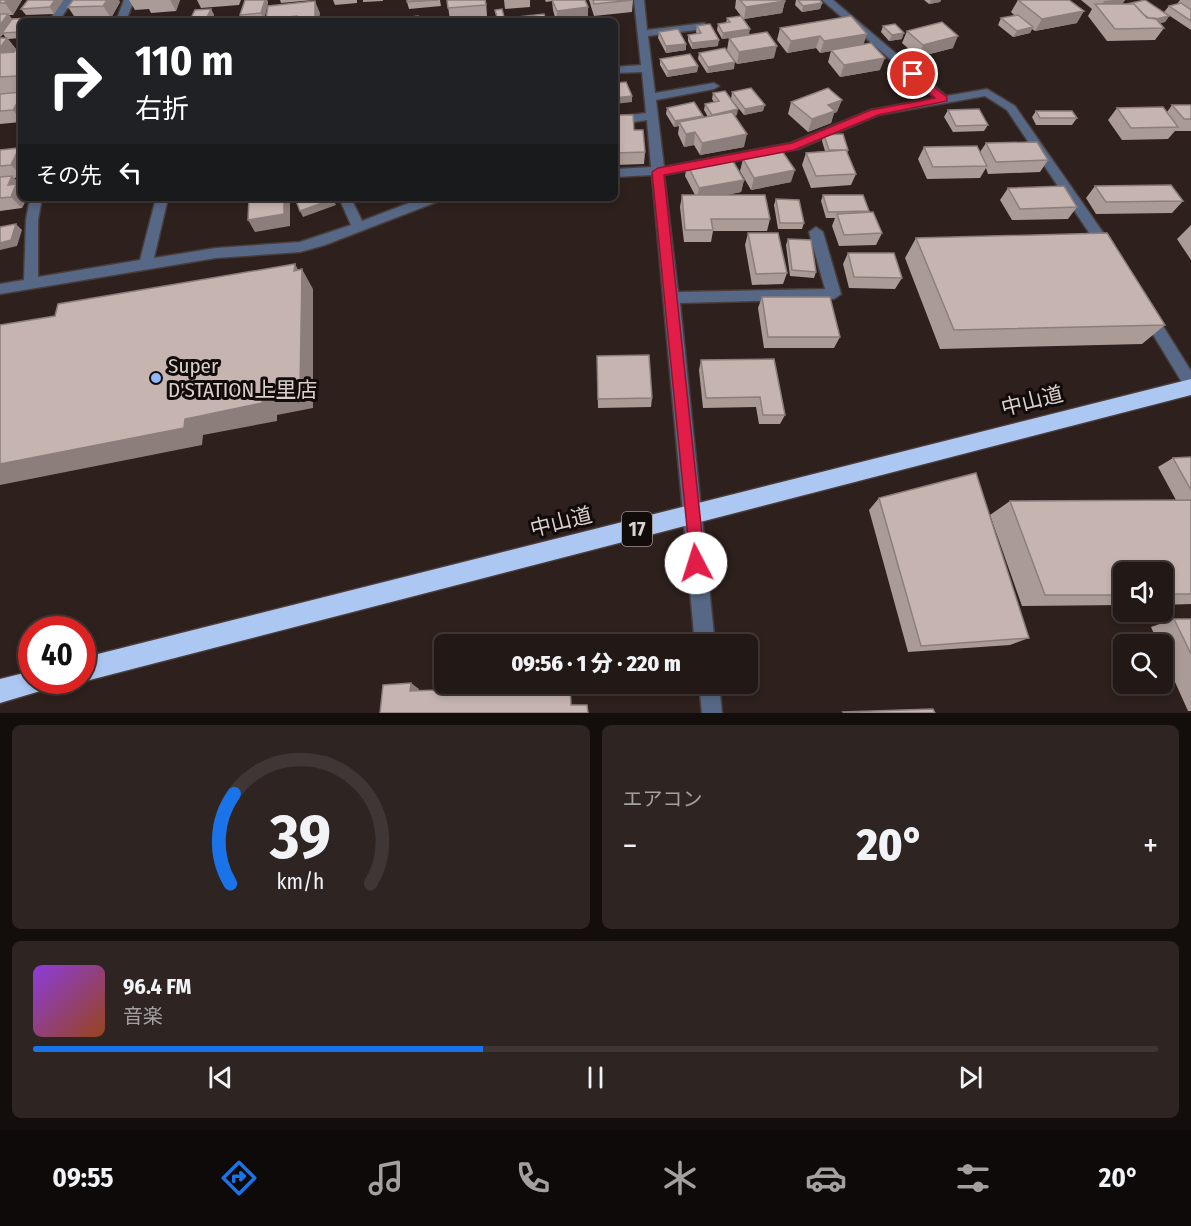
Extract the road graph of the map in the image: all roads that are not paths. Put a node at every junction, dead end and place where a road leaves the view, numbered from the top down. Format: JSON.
{"nodes":[{"id":1,"x":68,"y":0,"type":"edge"},
{"id":2,"x":129,"y":0,"type":"edge"},
{"id":3,"x":639,"y":0,"type":"edge"},
{"id":4,"x":827,"y":0,"type":"edge"},
{"id":5,"x":56,"y":18,"type":"edge"},
{"id":6,"x":122,"y":18,"type":"edge"},
{"id":7,"x":704,"y":26,"type":"edge"},
{"id":8,"x":644,"y":33,"type":"junction"},
{"id":9,"x":648,"y":68,"type":"junction"},
{"id":10,"x":618,"y":70,"type":"edge"},
{"id":11,"x":714,"y":87,"type":"dead end"},
{"id":12,"x":652,"y":97,"type":"junction"},
{"id":13,"x":943,"y":99,"type":"junction"},
{"id":14,"x":653,"y":116,"type":"junction"},
{"id":15,"x":618,"y":121,"type":"edge"},
{"id":16,"x":658,"y":172,"type":"junction"},
{"id":17,"x":618,"y":173,"type":"edge"},
{"id":18,"x":35,"y":201,"type":"edge"},
{"id":19,"x":161,"y":201,"type":"edge"},
{"id":20,"x":346,"y":201,"type":"edge"},
{"id":21,"x":427,"y":201,"type":"edge"},
{"id":22,"x":358,"y":227,"type":"junction"},
{"id":23,"x":816,"y":232,"type":"dead end"},
{"id":24,"x":1117,"y":263,"type":"edge"},
{"id":25,"x":146,"y":265,"type":"junction"},
{"id":26,"x":31,"y":284,"type":"junction"},
{"id":27,"x":0,"y":289,"type":"edge"},
{"id":28,"x":672,"y":298,"type":"junction"},
{"id":29,"x":1142,"y":303,"type":"edge"},
{"id":30,"x":1191,"y":385,"type":"edge"},
{"id":31,"x":692,"y":515,"type":"junction"},
{"id":32,"x":704,"y":634,"type":"edge"},
{"id":33,"x":96,"y":666,"type":"edge"},
{"id":34,"x":18,"y":686,"type":"edge"},
{"id":35,"x":0,"y":691,"type":"edge"},
{"id":36,"x":710,"y":694,"type":"edge"},
{"id":37,"x":712,"y":713,"type":"edge"}],
"edges":[{"from":1,"to":5,"type":"street"},
{"from":2,"to":6,"type":"street"},
{"from":3,"to":8,"type":"street"},
{"from":4,"to":13,"type":"street"},
{"from":7,"to":8,"type":"street"},
{"from":8,"to":9,"type":"street"},
{"from":9,"to":10,"type":"street"},
{"from":9,"to":12,"type":"street"},
{"from":11,"to":12,"type":"street"},
{"from":12,"to":14,"type":"street"},
{"from":13,"to":16,"type":"street"},
{"from":13,"to":24,"type":"street"},
{"from":14,"to":15,"type":"street"},
{"from":14,"to":16,"type":"street"},
{"from":16,"to":17,"type":"street"},
{"from":16,"to":28,"type":"street"},
{"from":18,"to":26,"type":"street"},
{"from":19,"to":25,"type":"street"},
{"from":20,"to":22,"type":"street"},
{"from":21,"to":22,"type":"street"},
{"from":22,"to":25,"type":"street"},
{"from":23,"to":28,"type":"street"},
{"from":25,"to":26,"type":"street"},
{"from":26,"to":27,"type":"street"},
{"from":28,"to":31,"type":"street"},
{"from":29,"to":30,"type":"street"},
{"from":30,"to":31,"type":"highway","name":"中山道","number":"17"},
{"from":31,"to":32,"type":"street"},
{"from":31,"to":33,"type":"highway","name":"中山道","number":"17"},
{"from":34,"to":35,"type":"highway"},
{"from":36,"to":37,"type":"street"}]}
